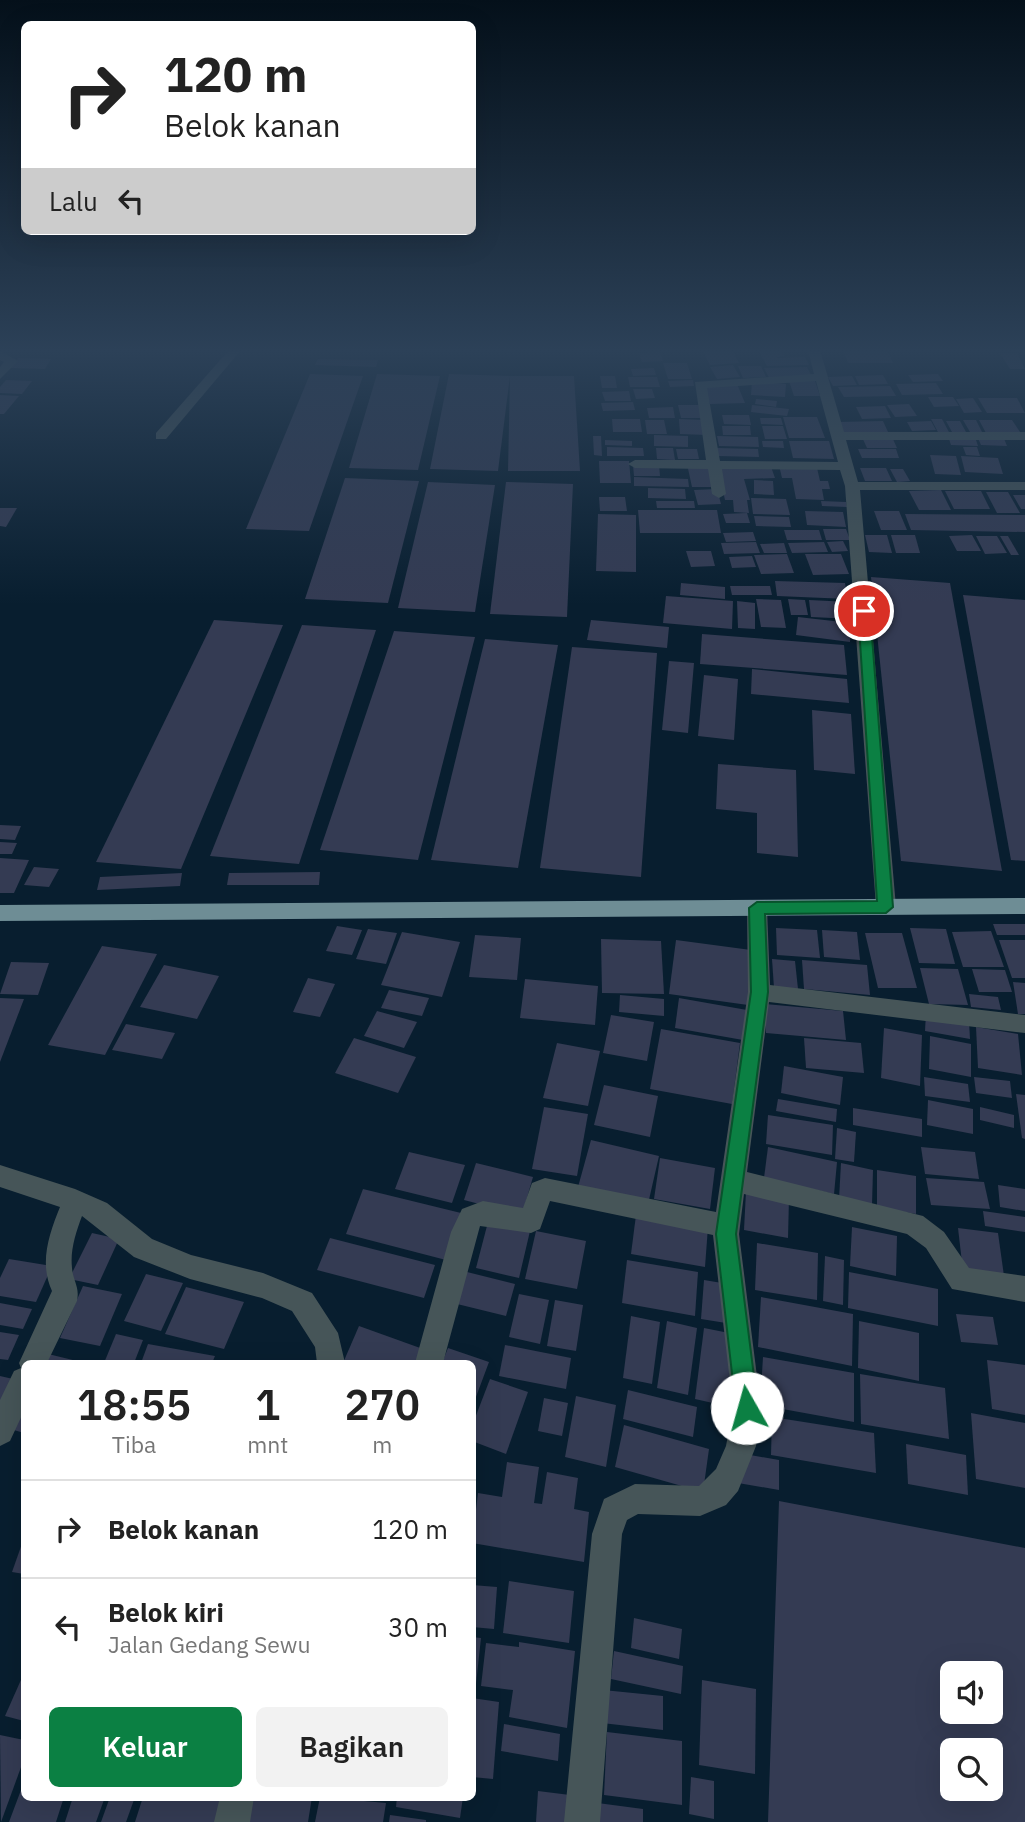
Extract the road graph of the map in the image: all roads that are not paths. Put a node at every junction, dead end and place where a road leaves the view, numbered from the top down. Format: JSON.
{"nodes":[{"id":1,"x":708,"y":435,"type":"edge"},
{"id":2,"x":837,"y":436,"type":"joint"},
{"id":3,"x":1025,"y":436,"type":"edge"},
{"id":4,"x":712,"y":463,"type":"junction"},
{"id":5,"x":635,"y":464,"type":"dead end"},
{"id":6,"x":846,"y":466,"type":"junction"},
{"id":7,"x":852,"y":486,"type":"junction"},
{"id":8,"x":1025,"y":486,"type":"edge"},
{"id":9,"x":719,"y":494,"type":"dead end"},
{"id":10,"x":1025,"y":906,"type":"edge"},
{"id":11,"x":886,"y":907,"type":"junction"},
{"id":12,"x":757,"y":908,"type":"junction"},
{"id":13,"x":0,"y":913,"type":"edge"},
{"id":14,"x":759,"y":992,"type":"junction"},
{"id":15,"x":1025,"y":1024,"type":"edge"},
{"id":16,"x":0,"y":1176,"type":"edge"},
{"id":17,"x":733,"y":1180,"type":"junction"},
{"id":18,"x":75,"y":1200,"type":"junction"},
{"id":19,"x":727,"y":1226,"type":"junction"},
{"id":20,"x":1025,"y":1289,"type":"edge"},
{"id":21,"x":34,"y":1360,"type":"edge"},
{"id":22,"x":331,"y":1360,"type":"edge"},
{"id":23,"x":430,"y":1360,"type":"edge"},
{"id":24,"x":21,"y":1387,"type":"edge"},
{"id":25,"x":0,"y":1431,"type":"edge"},
{"id":26,"x":236,"y":1801,"type":"edge"},
{"id":27,"x":232,"y":1822,"type":"edge"},
{"id":28,"x":582,"y":1822,"type":"edge"}],
"edges":[{"from":1,"to":4,"type":"street"},
{"from":2,"to":3,"type":"street"},
{"from":2,"to":6,"type":"street"},
{"from":4,"to":5,"type":"street"},
{"from":4,"to":6,"type":"street"},
{"from":4,"to":9,"type":"street"},
{"from":6,"to":7,"type":"street"},
{"from":7,"to":8,"type":"street"},
{"from":7,"to":11,"type":"street"},
{"from":10,"to":11,"type":"main road"},
{"from":11,"to":12,"type":"main road"},
{"from":12,"to":13,"type":"main road"},
{"from":12,"to":14,"type":"street"},
{"from":14,"to":15,"type":"street"},
{"from":14,"to":17,"type":"street"},
{"from":16,"to":18,"type":"street"},
{"from":17,"to":19,"type":"street"},
{"from":17,"to":20,"type":"street"},
{"from":18,"to":21,"type":"street"},
{"from":18,"to":22,"type":"street"},
{"from":19,"to":23,"type":"street"},
{"from":19,"to":28,"type":"street"},
{"from":24,"to":25,"type":"street"},
{"from":26,"to":27,"type":"street"}]}
